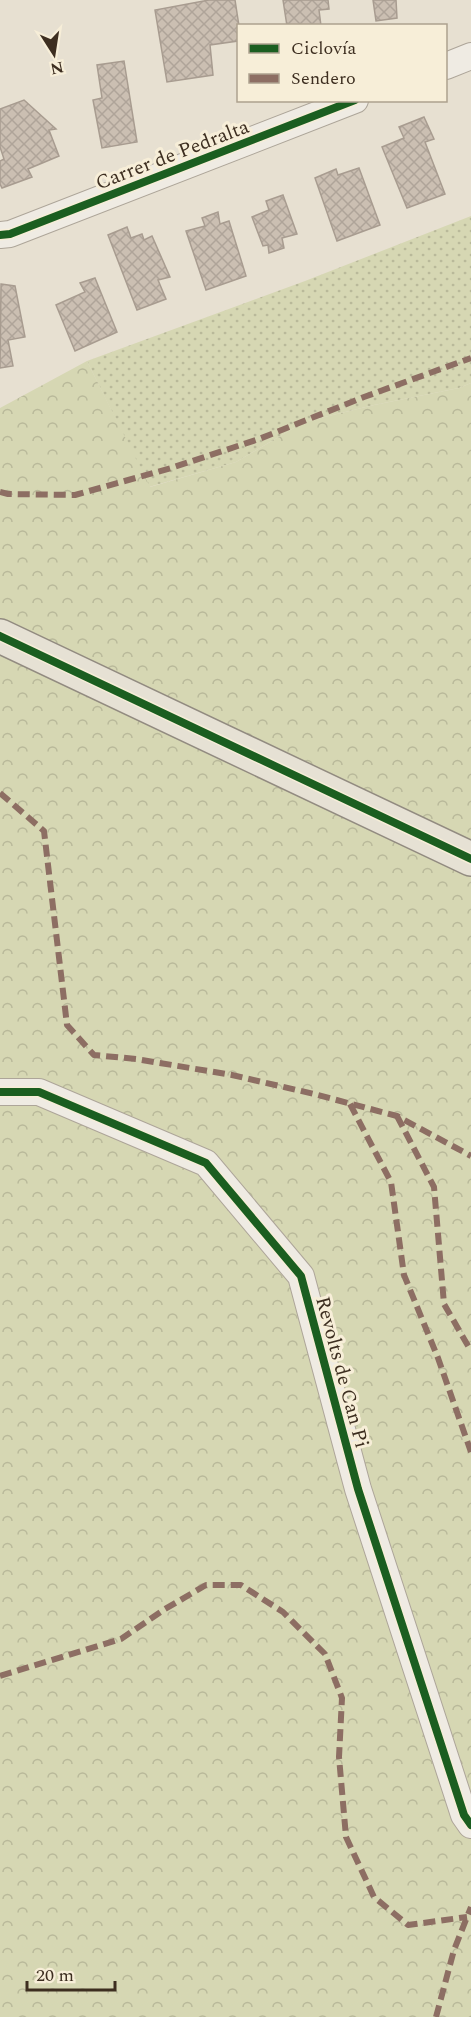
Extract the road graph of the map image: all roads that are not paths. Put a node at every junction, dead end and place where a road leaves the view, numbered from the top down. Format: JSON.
{"nodes":[{"id":1,"x":471,"y":56,"type":"edge"},
{"id":2,"x":447,"y":66,"type":"edge"},
{"id":3,"x":350,"y":102,"type":"edge"},
{"id":4,"x":0,"y":235,"type":"edge"},
{"id":5,"x":0,"y":636,"type":"edge"},
{"id":6,"x":471,"y":859,"type":"edge"},
{"id":7,"x":0,"y":1092,"type":"edge"},
{"id":8,"x":471,"y":1825,"type":"edge"}],
"edges":[{"from":1,"to":2,"type":"street"},
{"from":3,"to":4,"type":"street","name":"Carrer de Pedralta"},
{"from":5,"to":6,"type":"main road"},
{"from":7,"to":8,"type":"street","name":"Revolts de Can Pi"}]}
